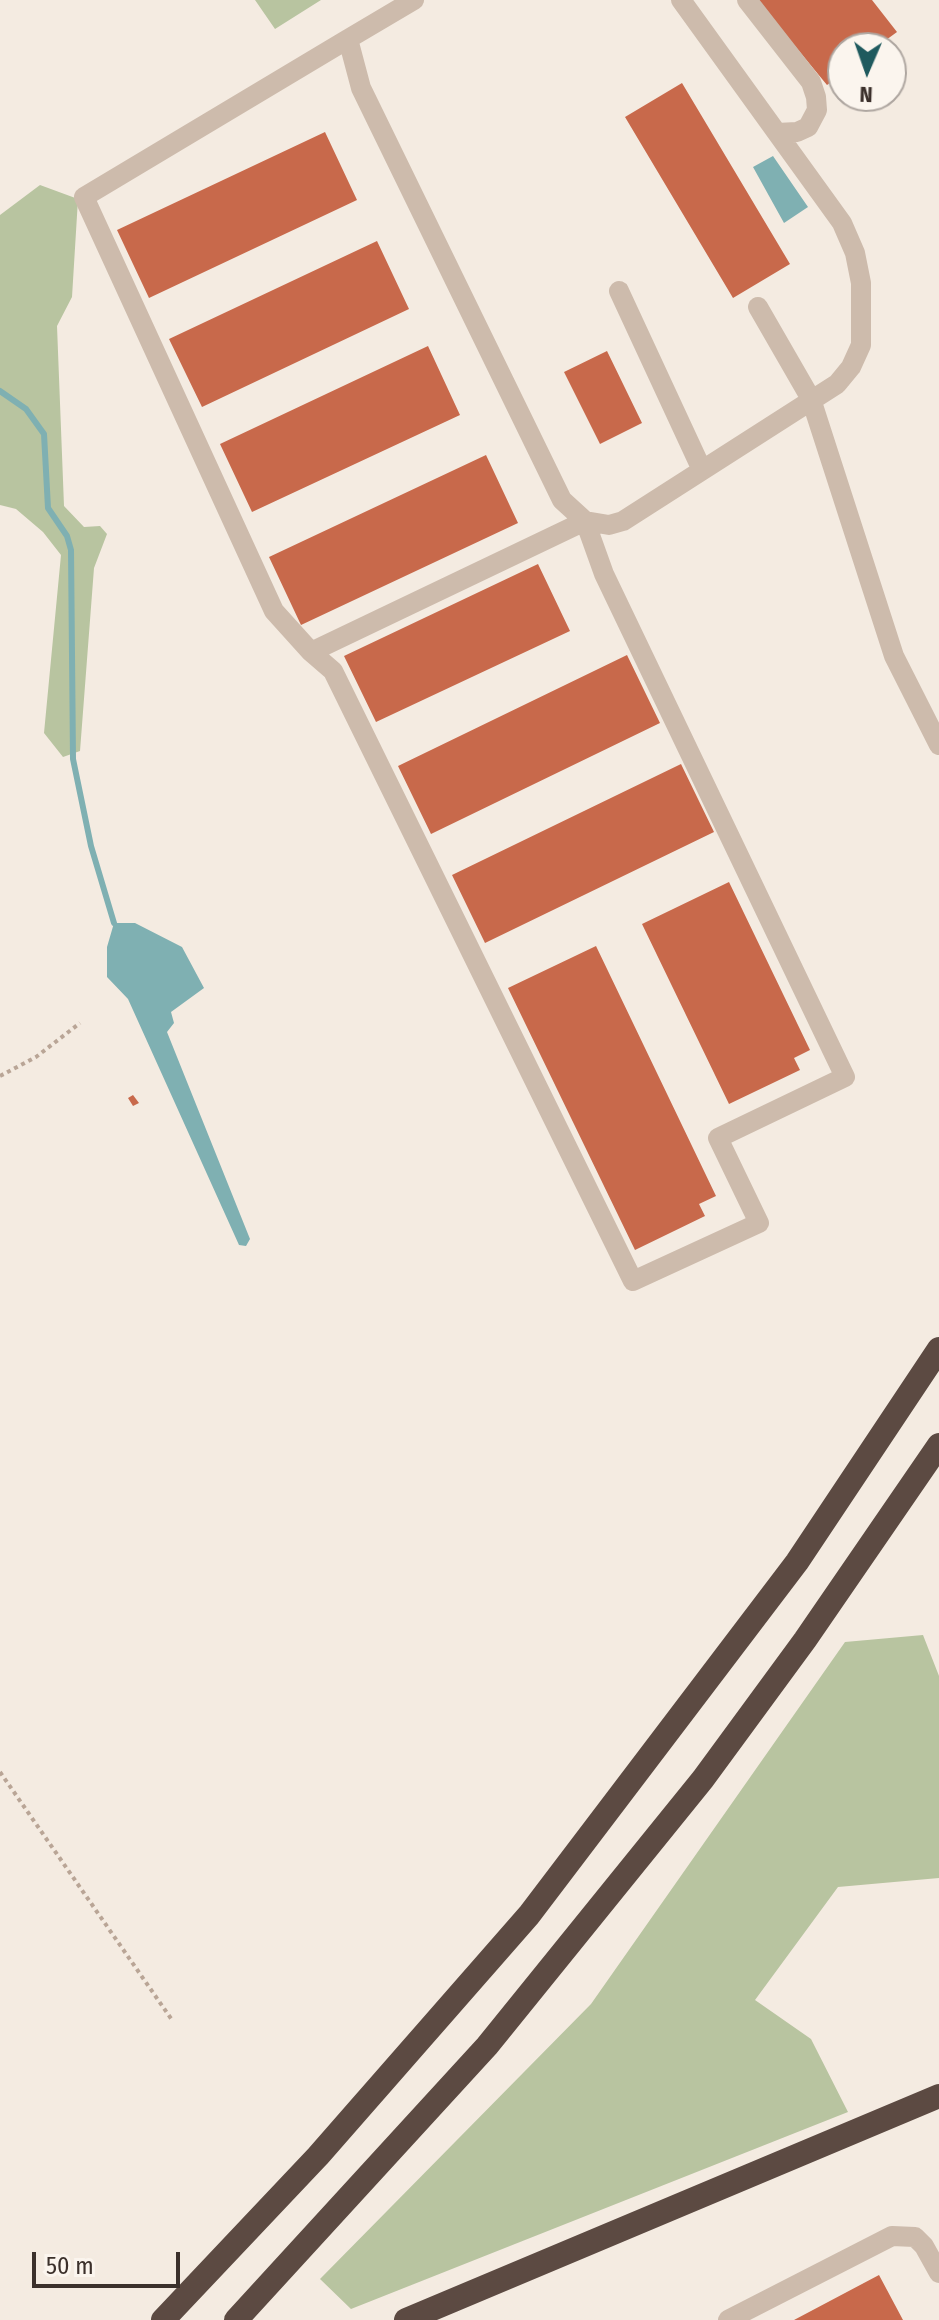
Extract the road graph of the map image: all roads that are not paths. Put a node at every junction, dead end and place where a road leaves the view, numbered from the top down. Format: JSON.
{"nodes":[{"id":1,"x":414,"y":0,"type":"edge"},
{"id":2,"x":681,"y":0,"type":"edge"},
{"id":3,"x":747,"y":0,"type":"edge"},
{"id":4,"x":348,"y":39,"type":"junction"},
{"id":5,"x":777,"y":133,"type":"junction"},
{"id":6,"x":619,"y":291,"type":"dead end"},
{"id":7,"x":758,"y":307,"type":"dead end"},
{"id":8,"x":811,"y":399,"type":"junction"},
{"id":9,"x":702,"y":470,"type":"junction"},
{"id":10,"x":585,"y":521,"type":"junction"},
{"id":11,"x":311,"y":652,"type":"junction"},
{"id":12,"x":939,"y":745,"type":"edge"},
{"id":13,"x":939,"y":1349,"type":"edge"},
{"id":14,"x":939,"y":1445,"type":"edge"},
{"id":15,"x":939,"y":2096,"type":"edge"},
{"id":16,"x":939,"y":2273,"type":"edge"},
{"id":17,"x":163,"y":2320,"type":"edge"},
{"id":18,"x":236,"y":2320,"type":"edge"},
{"id":19,"x":406,"y":2320,"type":"edge"},
{"id":20,"x":728,"y":2320,"type":"edge"}],
"edges":[{"from":1,"to":4,"type":"street"},
{"from":2,"to":5,"type":"street"},
{"from":3,"to":5,"type":"street"},
{"from":4,"to":10,"type":"street"},
{"from":4,"to":11,"type":"street"},
{"from":5,"to":8,"type":"street"},
{"from":6,"to":9,"type":"street"},
{"from":7,"to":8,"type":"street"},
{"from":8,"to":9,"type":"street"},
{"from":8,"to":12,"type":"street"},
{"from":9,"to":10,"type":"street"},
{"from":10,"to":11,"type":"street"},
{"from":10,"to":11,"type":"street"},
{"from":13,"to":17,"type":"highway"},
{"from":14,"to":18,"type":"highway"},
{"from":15,"to":19,"type":"highway"},
{"from":16,"to":20,"type":"street"}]}
